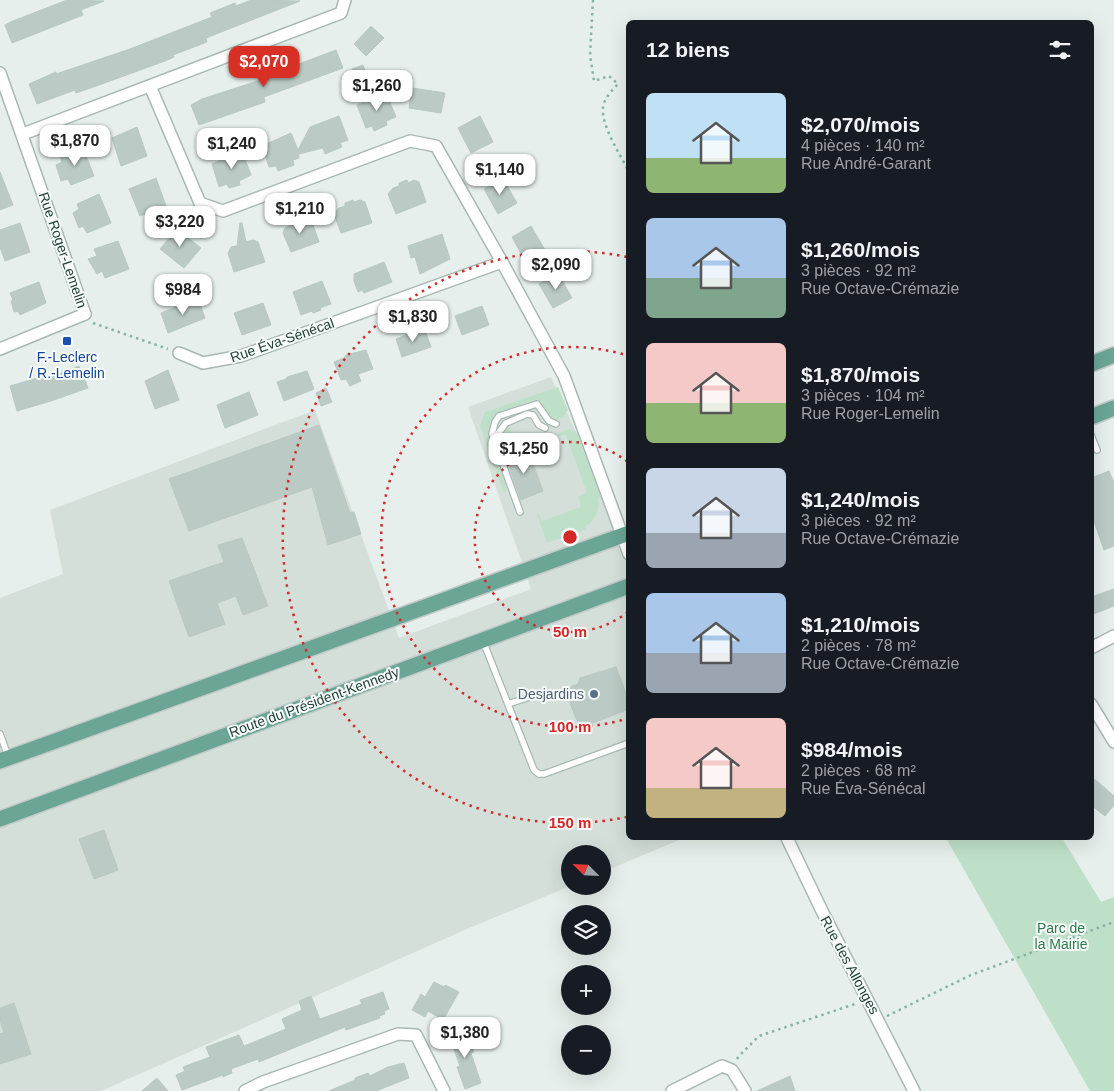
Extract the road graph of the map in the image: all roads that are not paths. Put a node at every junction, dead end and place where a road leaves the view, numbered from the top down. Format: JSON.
{"nodes":[{"id":1,"x":345,"y":0,"type":"edge"},
{"id":2,"x":0,"y":73,"type":"edge"},
{"id":3,"x":150,"y":86,"type":"junction"},
{"id":4,"x":23,"y":134,"type":"junction"},
{"id":5,"x":502,"y":262,"type":"junction"},
{"id":6,"x":0,"y":349,"type":"edge"},
{"id":7,"x":179,"y":353,"type":"road end"},
{"id":8,"x":1114,"y":355,"type":"edge"},
{"id":9,"x":1094,"y":363,"type":"edge"},
{"id":10,"x":1114,"y":408,"type":"edge"},
{"id":11,"x":1094,"y":416,"type":"edge"},
{"id":12,"x":556,"y":424,"type":"dead end"},
{"id":13,"x":545,"y":428,"type":"dead end"},
{"id":14,"x":494,"y":439,"type":"junction"},
{"id":15,"x":1094,"y":442,"type":"edge"},
{"id":16,"x":1097,"y":450,"type":"dead end"},
{"id":17,"x":520,"y":512,"type":"dead end"},
{"id":18,"x":626,"y":535,"type":"edge"},
{"id":19,"x":626,"y":587,"type":"edge"},
{"id":20,"x":1114,"y":636,"type":"edge"},
{"id":21,"x":482,"y":640,"type":"junction"},
{"id":22,"x":1094,"y":646,"type":"edge"},
{"id":23,"x":539,"y":694,"type":"dead end"},
{"id":24,"x":508,"y":704,"type":"junction"},
{"id":25,"x":1094,"y":709,"type":"edge"},
{"id":26,"x":0,"y":734,"type":"edge"},
{"id":27,"x":1114,"y":742,"type":"edge"},
{"id":28,"x":626,"y":744,"type":"edge"},
{"id":29,"x":4,"y":760,"type":"edge"},
{"id":30,"x":0,"y":819,"type":"edge"},
{"id":31,"x":788,"y":840,"type":"edge"},
{"id":32,"x":744,"y":1089,"type":"edge"},
{"id":33,"x":245,"y":1091,"type":"edge"},
{"id":34,"x":444,"y":1091,"type":"edge"},
{"id":35,"x":672,"y":1091,"type":"edge"},
{"id":36,"x":914,"y":1091,"type":"edge"}],
"edges":[{"from":1,"to":3,"type":"street"},
{"from":2,"to":4,"type":"street","name":"Rue Roger-Lemelin"},
{"from":3,"to":4,"type":"street"},
{"from":3,"to":5,"type":"street"},
{"from":4,"to":6,"type":"street","name":"Rue Roger-Lemelin"},
{"from":5,"to":7,"type":"street","name":"Rue Éva-Sénécal"},
{"from":5,"to":18,"type":"street"},
{"from":8,"to":9,"type":"main road"},
{"from":10,"to":11,"type":"main road"},
{"from":12,"to":14,"type":"lane"},
{"from":13,"to":14,"type":"lane"},
{"from":14,"to":17,"type":"lane"},
{"from":15,"to":16,"type":"lane"},
{"from":18,"to":29,"type":"main road"},
{"from":19,"to":21,"type":"main road","name":"Route du Président-Kennedy"},
{"from":20,"to":22,"type":"street"},
{"from":21,"to":24,"type":"lane"},
{"from":21,"to":30,"type":"main road","name":"Route du Président-Kennedy"},
{"from":23,"to":24,"type":"lane"},
{"from":24,"to":28,"type":"lane"},
{"from":25,"to":27,"type":"street"},
{"from":26,"to":29,"type":"lane"},
{"from":31,"to":36,"type":"street","name":"Rue des Allonges"},
{"from":32,"to":35,"type":"street"},
{"from":33,"to":34,"type":"street"}]}
